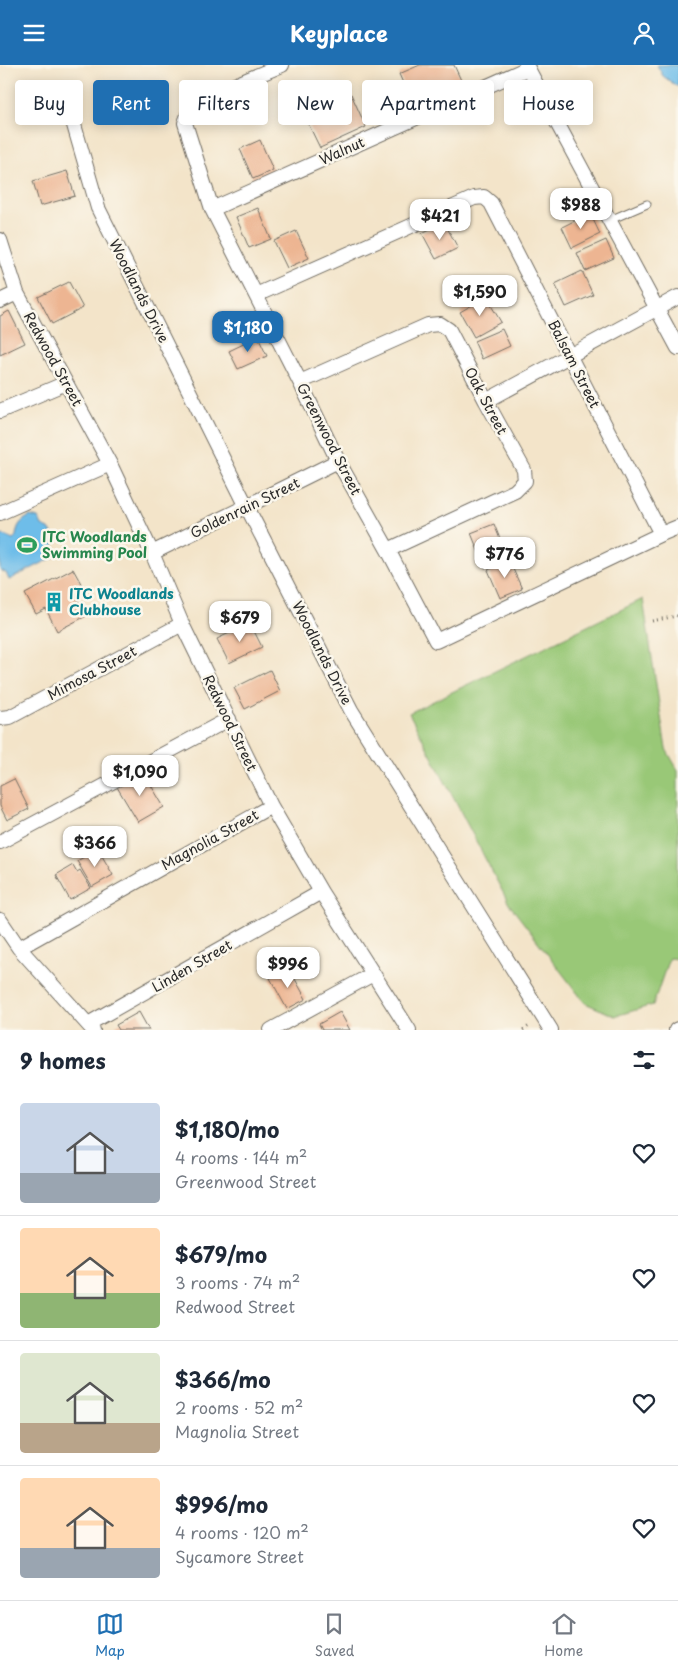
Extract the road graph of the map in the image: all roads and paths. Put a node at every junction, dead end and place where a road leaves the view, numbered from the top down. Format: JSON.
{"nodes":[{"id":1,"x":282,"y":65,"type":"edge"},
{"id":2,"x":527,"y":67,"type":"edge"},
{"id":3,"x":74,"y":125,"type":"edge"},
{"id":4,"x":647,"y":204,"type":"dead end"},
{"id":5,"x":212,"y":209,"type":"junction"},
{"id":6,"x":610,"y":220,"type":"junction"},
{"id":7,"x":0,"y":240,"type":"edge"},
{"id":8,"x":17,"y":293,"type":"junction"},
{"id":9,"x":256,"y":295,"type":"junction"},
{"id":10,"x":678,"y":297,"type":"edge"},
{"id":11,"x":0,"y":301,"type":"edge"},
{"id":12,"x":657,"y":308,"type":"junction"},
{"id":13,"x":678,"y":348,"type":"edge"},
{"id":14,"x":570,"y":355,"type":"junction"},
{"id":15,"x":300,"y":382,"type":"junction"},
{"id":16,"x":66,"y":383,"type":"junction"},
{"id":17,"x":486,"y":401,"type":"junction"},
{"id":18,"x":0,"y":411,"type":"edge"},
{"id":19,"x":338,"y":461,"type":"junction"},
{"id":20,"x":110,"y":464,"type":"junction"},
{"id":21,"x":247,"y":507,"type":"junction"},
{"id":22,"x":0,"y":513,"type":"edge"},
{"id":23,"x":678,"y":527,"type":"edge"},
{"id":24,"x":662,"y":534,"type":"junction"},
{"id":25,"x":388,"y":550,"type":"junction"},
{"id":26,"x":152,"y":553,"type":"junction"},
{"id":27,"x":678,"y":620,"type":"edge"},
{"id":28,"x":652,"y":621,"type":"dead end"},
{"id":29,"x":182,"y":624,"type":"junction"},
{"id":30,"x":0,"y":718,"type":"edge"},
{"id":31,"x":229,"y":719,"type":"junction"},
{"id":32,"x":270,"y":806,"type":"junction"},
{"id":33,"x":0,"y":842,"type":"edge"},
{"id":34,"x":321,"y":892,"type":"junction"},
{"id":35,"x":0,"y":921,"type":"edge"},
{"id":36,"x":20,"y":948,"type":"junction"},
{"id":37,"x":373,"y":974,"type":"junction"},
{"id":38,"x":91,"y":1027,"type":"edge"},
{"id":39,"x":271,"y":1030,"type":"edge"},
{"id":40,"x":409,"y":1030,"type":"edge"},
{"id":41,"x":551,"y":1030,"type":"edge"}],
"edges":[{"from":1,"to":5,"type":"street","name":"Greenwood Street"},
{"from":2,"to":5,"type":"street","name":"Walnut"},
{"from":2,"to":6,"type":"street"},
{"from":3,"to":21,"type":"street","name":"Woodlands Drive"},
{"from":4,"to":6,"type":"lane"},
{"from":5,"to":9,"type":"street","name":"Greenwood Street"},
{"from":6,"to":12,"type":"street"},
{"from":7,"to":8,"type":"street","name":"Redwood Street"},
{"from":8,"to":11,"type":"street"},
{"from":8,"to":16,"type":"street","name":"Redwood Street"},
{"from":9,"to":14,"type":"street","name":"Balsam Street"},
{"from":9,"to":15,"type":"street","name":"Greenwood Street"},
{"from":10,"to":12,"type":"street"},
{"from":12,"to":13,"type":"street"},
{"from":12,"to":14,"type":"street"},
{"from":14,"to":17,"type":"street"},
{"from":14,"to":24,"type":"street","name":"Balsam Street"},
{"from":15,"to":17,"type":"street","name":"Oak Street"},
{"from":15,"to":19,"type":"street","name":"Greenwood Street"},
{"from":16,"to":18,"type":"street"},
{"from":16,"to":20,"type":"street","name":"Redwood Street"},
{"from":17,"to":25,"type":"street","name":"Oak Street"},
{"from":19,"to":21,"type":"street","name":"Goldenrain Street"},
{"from":19,"to":25,"type":"street","name":"Greenwood Street"},
{"from":20,"to":22,"type":"street"},
{"from":20,"to":26,"type":"street","name":"Redwood Street"},
{"from":21,"to":26,"type":"street","name":"Goldenrain Street"},
{"from":21,"to":41,"type":"street","name":"Woodlands Drive"},
{"from":23,"to":24,"type":"street"},
{"from":24,"to":25,"type":"street","name":"Greenwood Street"},
{"from":26,"to":29,"type":"street","name":"Redwood Street"},
{"from":27,"to":28,"type":"path"},
{"from":29,"to":30,"type":"street","name":"Mimosa Street"},
{"from":29,"to":31,"type":"street","name":"Redwood Street"},
{"from":31,"to":32,"type":"street","name":"Redwood Street"},
{"from":31,"to":33,"type":"street"},
{"from":32,"to":34,"type":"street","name":"Redwood Street"},
{"from":32,"to":36,"type":"street","name":"Magnolia Street"},
{"from":34,"to":37,"type":"street","name":"Redwood Street"},
{"from":34,"to":38,"type":"street","name":"Linden Street"},
{"from":35,"to":36,"type":"street"},
{"from":36,"to":38,"type":"street"},
{"from":37,"to":39,"type":"street"},
{"from":37,"to":40,"type":"street","name":"Redwood Street"}]}
